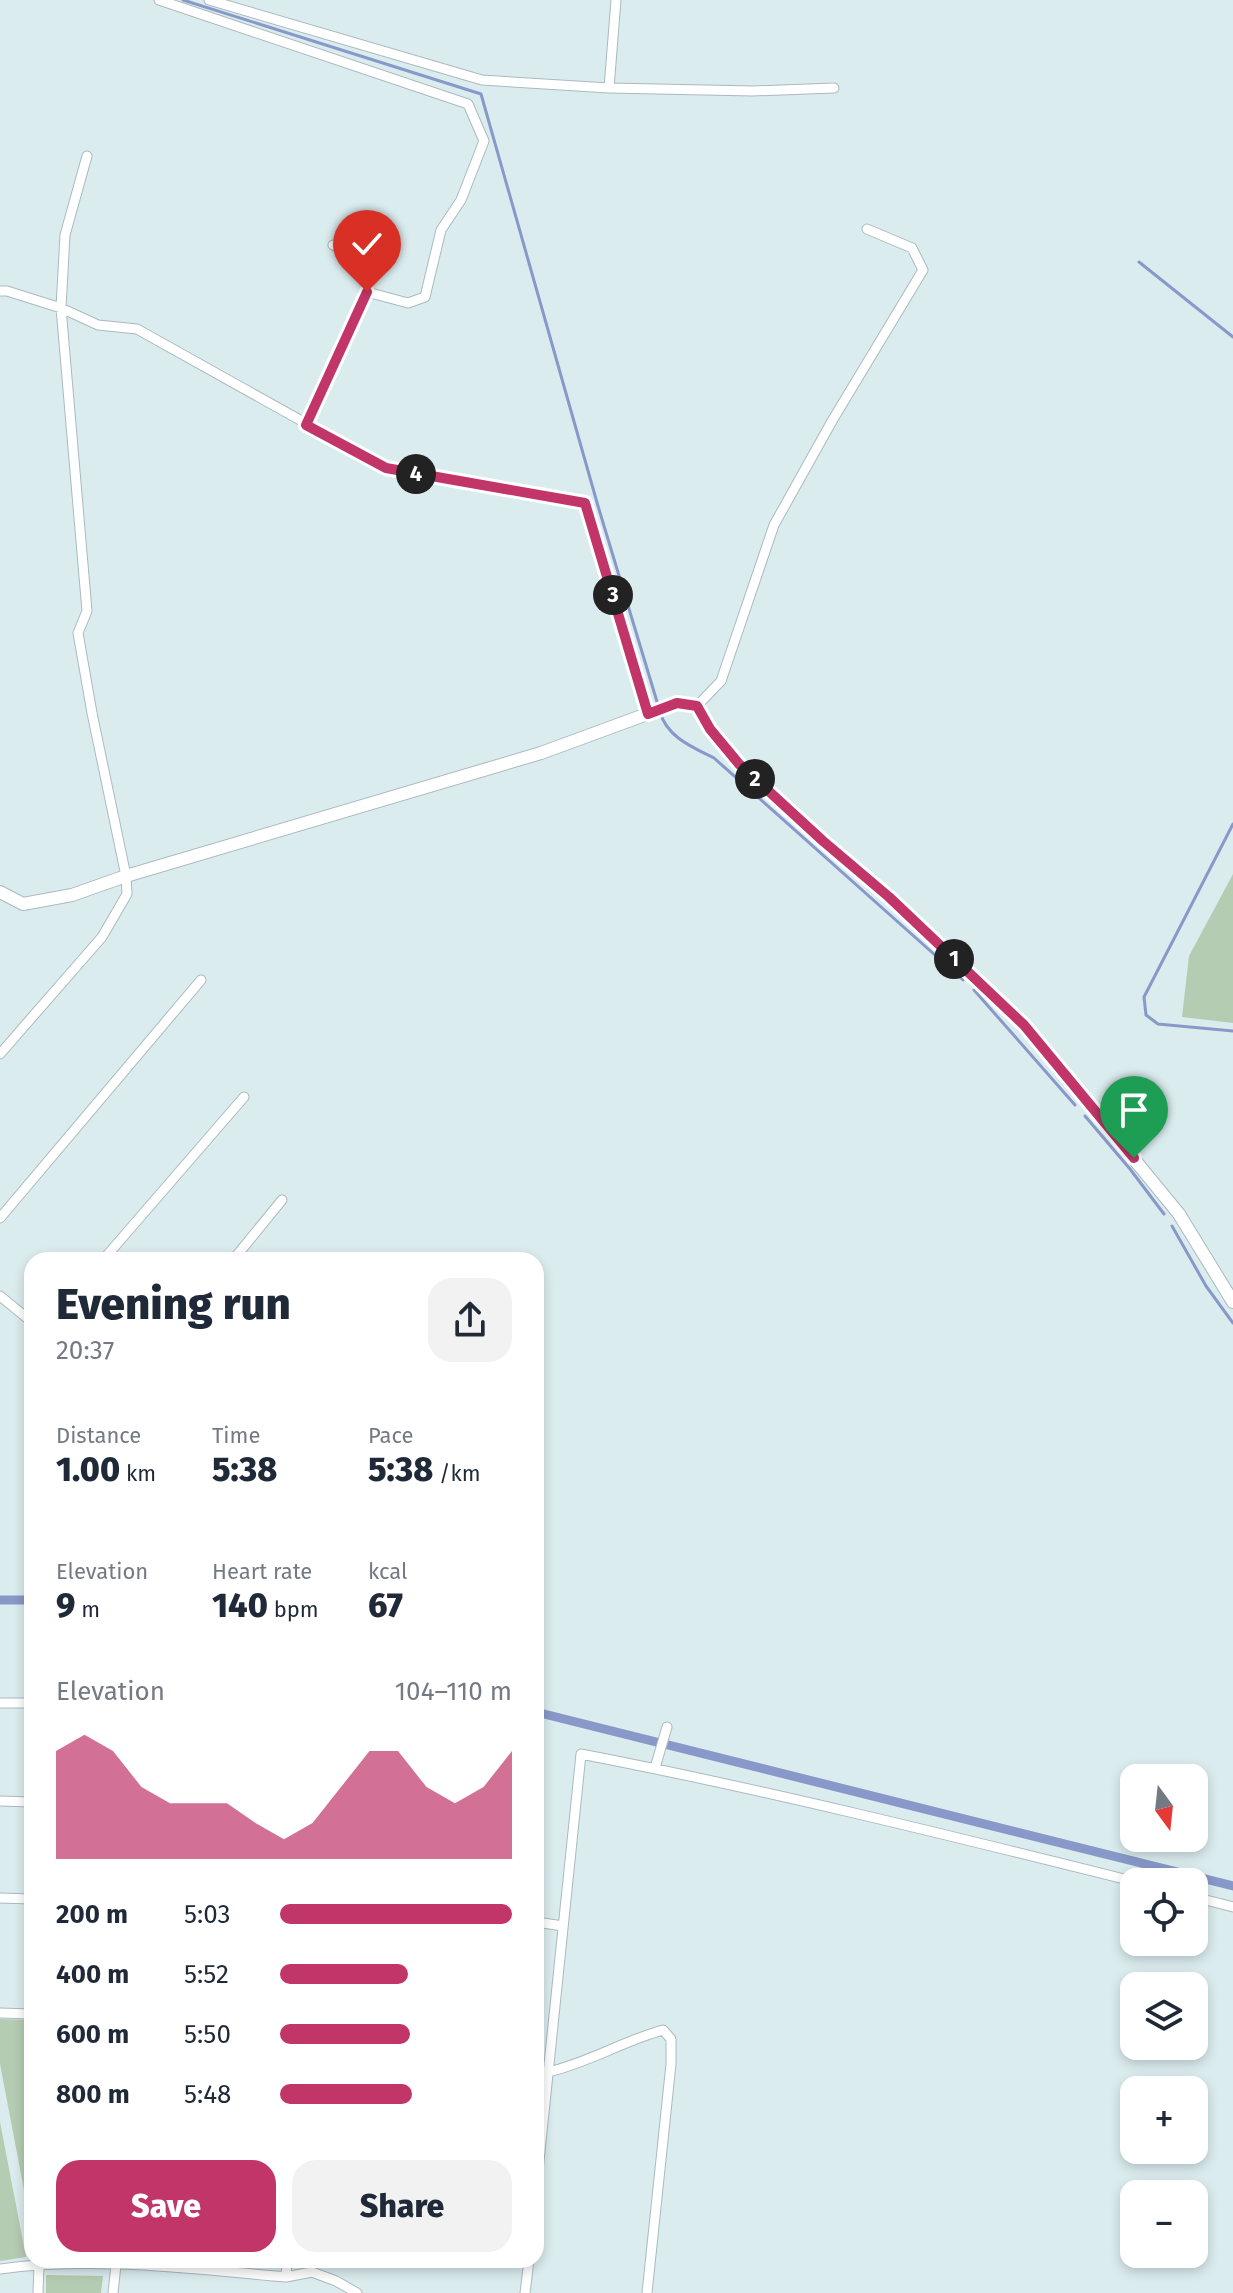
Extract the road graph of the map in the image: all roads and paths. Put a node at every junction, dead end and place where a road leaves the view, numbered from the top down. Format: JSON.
{"nodes":[{"id":1,"x":159,"y":0,"type":"edge"},
{"id":2,"x":209,"y":0,"type":"edge"},
{"id":3,"x":616,"y":0,"type":"edge"},
{"id":4,"x":609,"y":88,"type":"junction"},
{"id":5,"x":834,"y":88,"type":"dead end"},
{"id":6,"x":87,"y":156,"type":"dead end"},
{"id":7,"x":867,"y":229,"type":"dead end"},
{"id":8,"x":333,"y":245,"type":"dead end"},
{"id":9,"x":0,"y":291,"type":"edge"},
{"id":10,"x":367,"y":292,"type":"junction"},
{"id":11,"x":61,"y":308,"type":"junction"},
{"id":12,"x":306,"y":425,"type":"junction"},
{"id":13,"x":697,"y":706,"type":"junction"},
{"id":14,"x":655,"y":711,"type":"junction"},
{"id":15,"x":126,"y":876,"type":"junction"},
{"id":16,"x":0,"y":892,"type":"edge"},
{"id":17,"x":201,"y":980,"type":"dead end"},
{"id":18,"x":0,"y":1054,"type":"edge"},
{"id":19,"x":244,"y":1097,"type":"dead end"},
{"id":20,"x":282,"y":1200,"type":"dead end"},
{"id":21,"x":0,"y":1218,"type":"edge"},
{"id":22,"x":110,"y":1252,"type":"edge"},
{"id":23,"x":240,"y":1252,"type":"edge"},
{"id":24,"x":0,"y":1296,"type":"edge"},
{"id":25,"x":1233,"y":1302,"type":"edge"},
{"id":26,"x":24,"y":1316,"type":"edge"},
{"id":27,"x":0,"y":1703,"type":"edge"},
{"id":28,"x":24,"y":1703,"type":"edge"},
{"id":29,"x":667,"y":1727,"type":"dead end"},
{"id":30,"x":655,"y":1768,"type":"junction"},
{"id":31,"x":0,"y":1801,"type":"edge"},
{"id":32,"x":24,"y":1802,"type":"edge"},
{"id":33,"x":1120,"y":1878,"type":"edge"},
{"id":34,"x":0,"y":1898,"type":"edge"},
{"id":35,"x":24,"y":1899,"type":"edge"},
{"id":36,"x":1208,"y":1901,"type":"edge"},
{"id":37,"x":1233,"y":1907,"type":"edge"},
{"id":38,"x":544,"y":1923,"type":"edge"},
{"id":39,"x":563,"y":1926,"type":"junction"},
{"id":40,"x":0,"y":2013,"type":"edge"},
{"id":41,"x":24,"y":2014,"type":"edge"},
{"id":42,"x":548,"y":2072,"type":"junction"},
{"id":43,"x":544,"y":2111,"type":"edge"},
{"id":44,"x":24,"y":2267,"type":"edge"},
{"id":45,"x":39,"y":2268,"type":"edge"},
{"id":46,"x":116,"y":2268,"type":"edge"},
{"id":47,"x":216,"y":2268,"type":"edge"},
{"id":48,"x":287,"y":2268,"type":"edge"},
{"id":49,"x":528,"y":2268,"type":"edge"},
{"id":50,"x":0,"y":2269,"type":"edge"},
{"id":51,"x":286,"y":2277,"type":"junction"},
{"id":52,"x":38,"y":2293,"type":"edge"},
{"id":53,"x":113,"y":2293,"type":"edge"},
{"id":54,"x":357,"y":2293,"type":"edge"},
{"id":55,"x":525,"y":2293,"type":"edge"},
{"id":56,"x":647,"y":2293,"type":"edge"}],
"edges":[{"from":1,"to":10,"type":"street"},
{"from":2,"to":4,"type":"street"},
{"from":3,"to":4,"type":"street"},
{"from":4,"to":5,"type":"street"},
{"from":6,"to":11,"type":"street"},
{"from":7,"to":13,"type":"street"},
{"from":8,"to":10,"type":"street"},
{"from":9,"to":11,"type":"street"},
{"from":10,"to":12,"type":"street"},
{"from":11,"to":12,"type":"street"},
{"from":11,"to":15,"type":"street"},
{"from":12,"to":14,"type":"street"},
{"from":13,"to":14,"type":"street"},
{"from":13,"to":25,"type":"street"},
{"from":14,"to":15,"type":"street"},
{"from":15,"to":16,"type":"street"},
{"from":15,"to":18,"type":"street"},
{"from":17,"to":21,"type":"street"},
{"from":19,"to":22,"type":"street"},
{"from":20,"to":23,"type":"street"},
{"from":24,"to":26,"type":"street"},
{"from":27,"to":28,"type":"street"},
{"from":29,"to":30,"type":"street"},
{"from":30,"to":33,"type":"street"},
{"from":30,"to":39,"type":"street"},
{"from":31,"to":32,"type":"street"},
{"from":34,"to":35,"type":"street"},
{"from":36,"to":37,"type":"street"},
{"from":38,"to":39,"type":"street"},
{"from":39,"to":42,"type":"street"},
{"from":40,"to":41,"type":"street"},
{"from":42,"to":43,"type":"street"},
{"from":42,"to":56,"type":"street"},
{"from":44,"to":50,"type":"street"},
{"from":45,"to":52,"type":"street"},
{"from":46,"to":53,"type":"street"},
{"from":47,"to":51,"type":"street"},
{"from":48,"to":51,"type":"street"},
{"from":49,"to":55,"type":"street"},
{"from":51,"to":54,"type":"street"}]}
